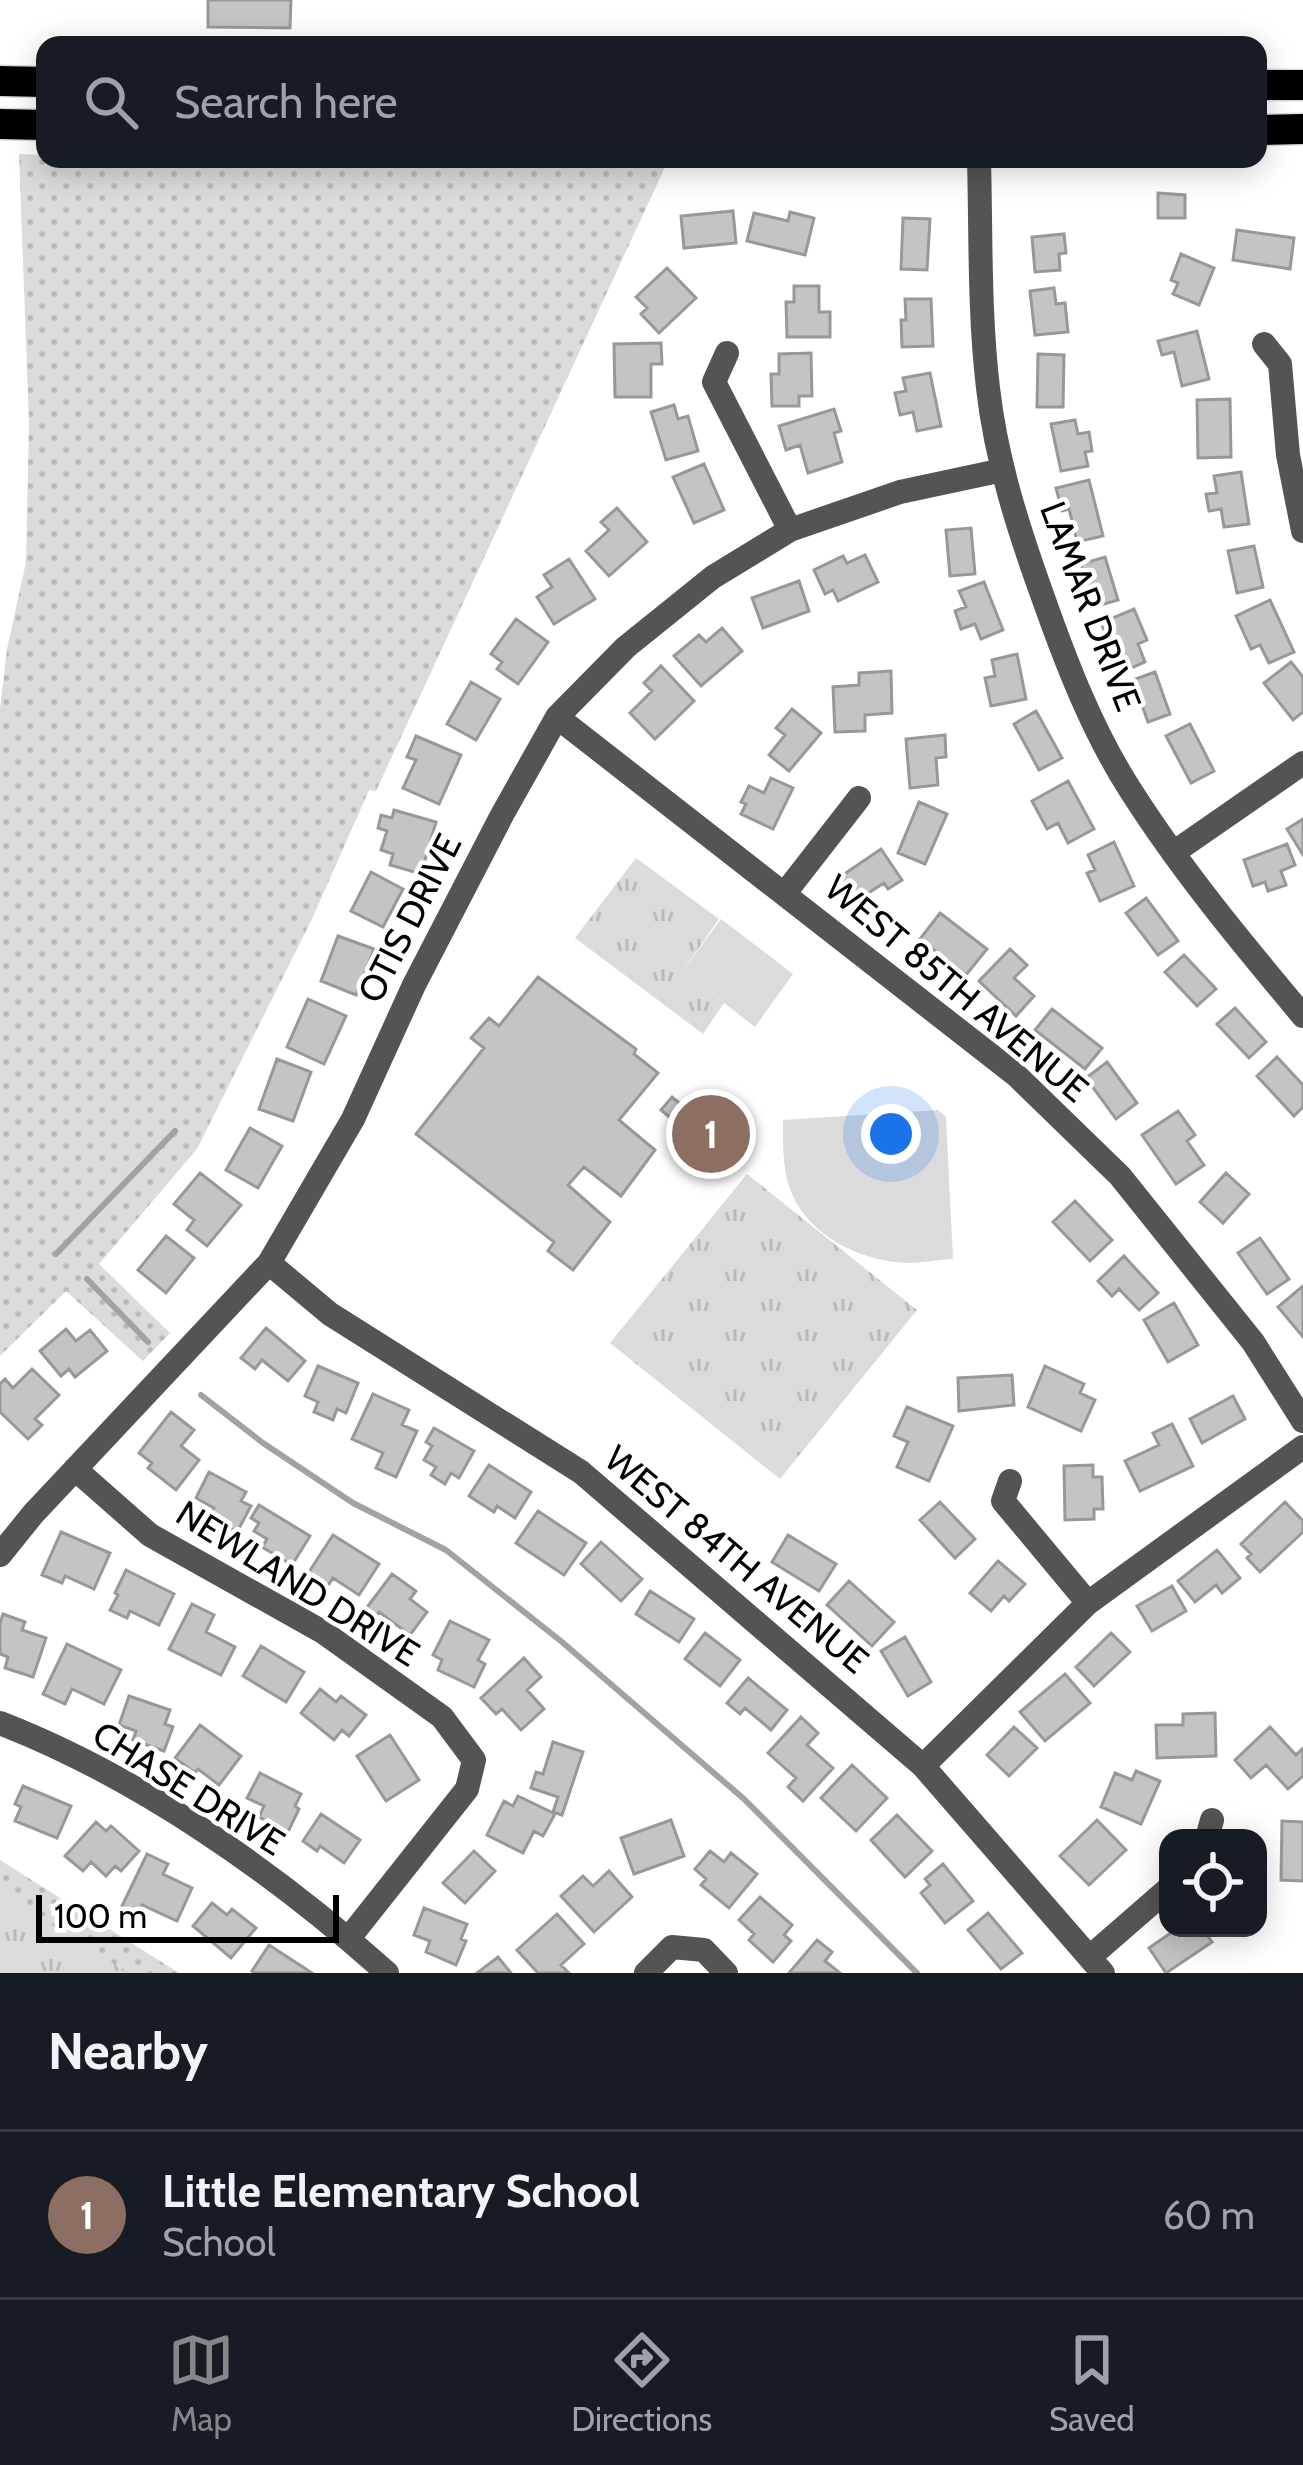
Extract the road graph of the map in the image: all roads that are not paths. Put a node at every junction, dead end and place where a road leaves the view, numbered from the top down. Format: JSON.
{"nodes":[{"id":1,"x":0,"y":82,"type":"edge"},
{"id":2,"x":36,"y":82,"type":"edge"},
{"id":3,"x":1303,"y":85,"type":"edge"},
{"id":4,"x":1267,"y":86,"type":"edge"},
{"id":5,"x":0,"y":124,"type":"edge"},
{"id":6,"x":36,"y":124,"type":"edge"},
{"id":7,"x":1303,"y":129,"type":"edge"},
{"id":8,"x":1267,"y":130,"type":"edge"},
{"id":9,"x":980,"y":168,"type":"edge"},
{"id":10,"x":1264,"y":344,"type":"dead end"},
{"id":11,"x":727,"y":353,"type":"dead end"},
{"id":12,"x":1003,"y":470,"type":"junction"},
{"id":13,"x":790,"y":530,"type":"junction"},
{"id":14,"x":1303,"y":531,"type":"edge"},
{"id":15,"x":557,"y":718,"type":"junction"},
{"id":16,"x":1303,"y":763,"type":"edge"},
{"id":17,"x":859,"y":798,"type":"dead end"},
{"id":18,"x":1173,"y":853,"type":"junction"},
{"id":19,"x":785,"y":893,"type":"junction"},
{"id":20,"x":1303,"y":1016,"type":"edge"},
{"id":21,"x":269,"y":1263,"type":"junction"},
{"id":22,"x":1303,"y":1421,"type":"edge"},
{"id":23,"x":1303,"y":1447,"type":"edge"},
{"id":24,"x":75,"y":1469,"type":"junction"},
{"id":25,"x":1010,"y":1481,"type":"dead end"},
{"id":26,"x":0,"y":1555,"type":"edge"},
{"id":27,"x":1088,"y":1604,"type":"junction"},
{"id":28,"x":0,"y":1723,"type":"edge"},
{"id":29,"x":923,"y":1766,"type":"junction"},
{"id":30,"x":1159,"y":1899,"type":"edge"},
{"id":31,"x":349,"y":1938,"type":"junction"},
{"id":32,"x":1097,"y":1965,"type":"edge"},
{"id":33,"x":387,"y":1973,"type":"edge"},
{"id":34,"x":646,"y":1973,"type":"edge"},
{"id":35,"x":725,"y":1973,"type":"edge"}],
"edges":[{"from":1,"to":2,"type":"main road"},
{"from":3,"to":4,"type":"main road"},
{"from":5,"to":6,"type":"main road"},
{"from":7,"to":8,"type":"main road"},
{"from":9,"to":12,"type":"street","name":"LAMAR DRIVE"},
{"from":10,"to":14,"type":"street"},
{"from":11,"to":13,"type":"street"},
{"from":12,"to":13,"type":"street","name":"OTIS DRIVE"},
{"from":12,"to":18,"type":"street","name":"LAMAR DRIVE"},
{"from":13,"to":15,"type":"street","name":"OTIS DRIVE"},
{"from":15,"to":19,"type":"street","name":"WEST 85TH AVENUE"},
{"from":15,"to":21,"type":"street","name":"OTIS DRIVE"},
{"from":16,"to":18,"type":"street"},
{"from":17,"to":19,"type":"street"},
{"from":18,"to":20,"type":"street","name":"LAMAR DRIVE"},
{"from":19,"to":22,"type":"street","name":"WEST 85TH AVENUE"},
{"from":21,"to":24,"type":"street","name":"OTIS DRIVE"},
{"from":21,"to":29,"type":"street","name":"WEST 84TH AVENUE"},
{"from":23,"to":27,"type":"street"},
{"from":24,"to":26,"type":"street","name":"OTIS DRIVE"},
{"from":24,"to":31,"type":"street","name":"NEWLAND DRIVE"},
{"from":25,"to":27,"type":"street"},
{"from":27,"to":29,"type":"street"},
{"from":28,"to":31,"type":"street","name":"CHASE DRIVE"},
{"from":29,"to":32,"type":"street","name":"WEST 84TH AVENUE"},
{"from":30,"to":32,"type":"street"},
{"from":31,"to":33,"type":"street","name":"CHASE DRIVE"},
{"from":34,"to":35,"type":"street"}]}
